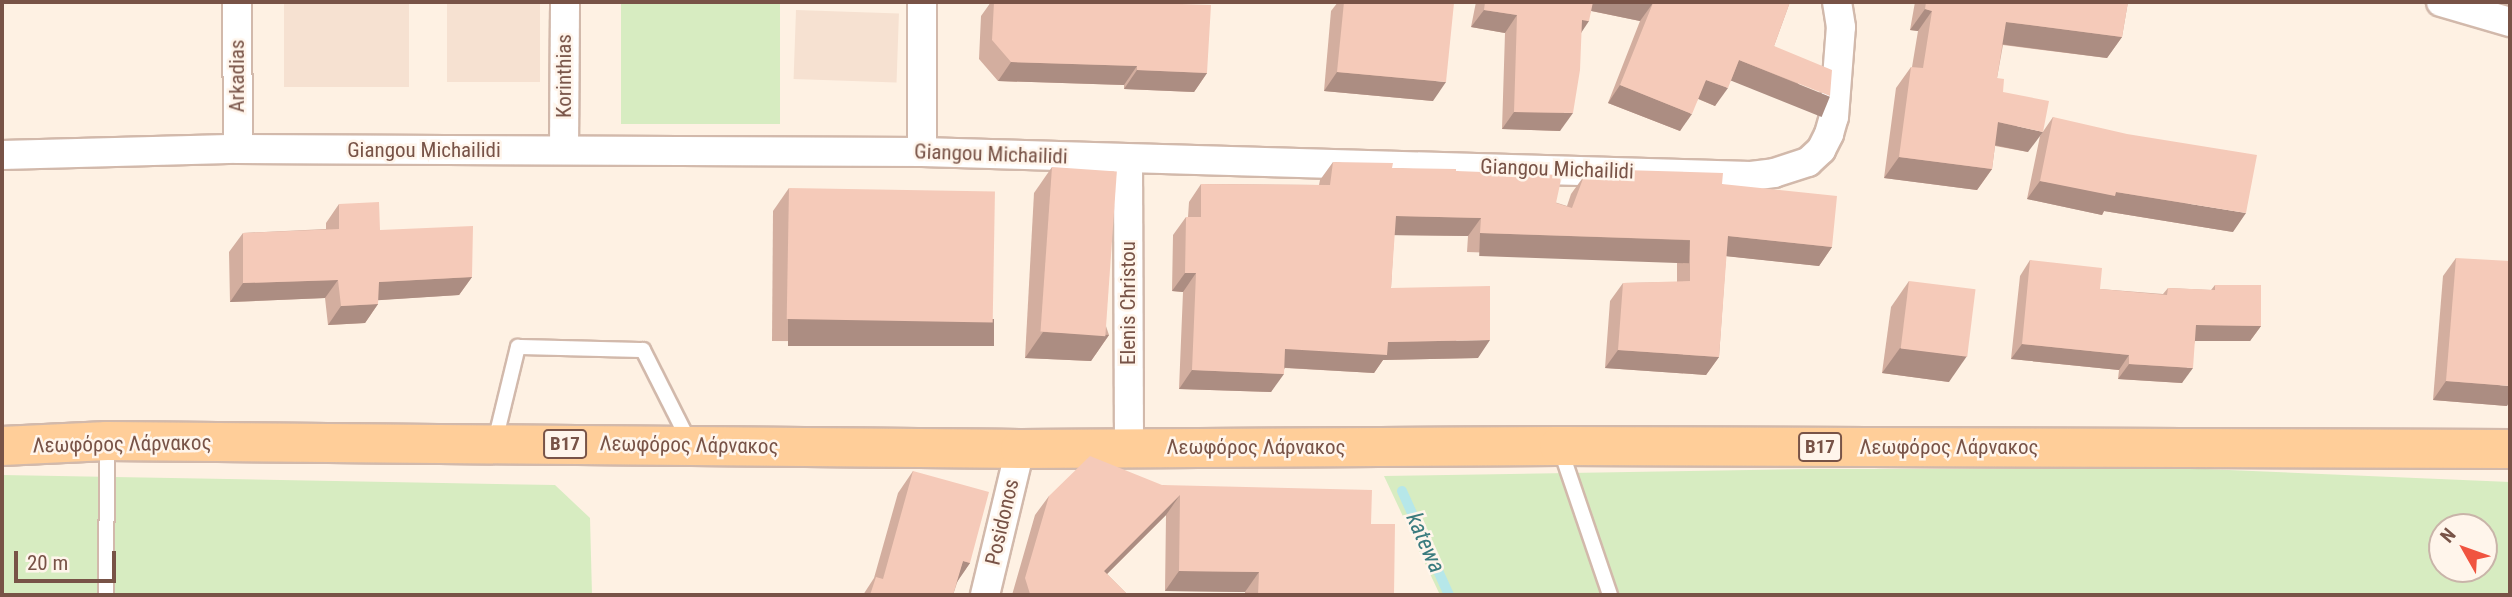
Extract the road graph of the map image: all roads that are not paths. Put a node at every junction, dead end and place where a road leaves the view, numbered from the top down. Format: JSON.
{"nodes":[{"id":1,"x":237,"y":2,"type":"edge"},
{"id":2,"x":565,"y":2,"type":"edge"},
{"id":3,"x":922,"y":2,"type":"edge"},
{"id":4,"x":1837,"y":2,"type":"edge"},
{"id":5,"x":2441,"y":2,"type":"edge"},
{"id":6,"x":2510,"y":22,"type":"edge"},
{"id":7,"x":238,"y":149,"type":"junction"},
{"id":8,"x":564,"y":150,"type":"junction"},
{"id":9,"x":922,"y":152,"type":"junction"},
{"id":10,"x":2,"y":155,"type":"edge"},
{"id":11,"x":1128,"y":159,"type":"junction"},
{"id":12,"x":107,"y":441,"type":"junction"},
{"id":13,"x":495,"y":443,"type":"junction"},
{"id":14,"x":691,"y":445,"type":"junction"},
{"id":15,"x":2,"y":446,"type":"edge"},
{"id":16,"x":1559,"y":446,"type":"junction"},
{"id":17,"x":1129,"y":448,"type":"junction"},
{"id":18,"x":1020,"y":449,"type":"junction"},
{"id":19,"x":2510,"y":449,"type":"edge"},
{"id":20,"x":106,"y":595,"type":"edge"},
{"id":21,"x":985,"y":595,"type":"edge"},
{"id":22,"x":1611,"y":595,"type":"edge"}],
"edges":[{"from":1,"to":7,"type":"street","name":"Arkadias"},
{"from":2,"to":8,"type":"street","name":"Korinthias"},
{"from":3,"to":9,"type":"street"},
{"from":4,"to":11,"type":"street","name":"Giangou Michailidi"},
{"from":5,"to":6,"type":"street"},
{"from":7,"to":8,"type":"street","name":"Giangou Michailidi"},
{"from":7,"to":10,"type":"street","name":"Giangou Michailidi"},
{"from":8,"to":9,"type":"street","name":"Giangou Michailidi"},
{"from":9,"to":11,"type":"street","name":"Giangou Michailidi"},
{"from":11,"to":17,"type":"street","name":"Elenis Christou"},
{"from":12,"to":13,"type":"main road","name":"Λεωφόρος Λάρνακος","number":"B17"},
{"from":12,"to":15,"type":"main road","name":"Λεωφόρος Λάρνακος","number":"B17"},
{"from":12,"to":20,"type":"lane"},
{"from":13,"to":14,"type":"main road","name":"Λεωφόρος Λάρνακος","number":"B17"},
{"from":13,"to":14,"type":"lane"},
{"from":14,"to":18,"type":"main road","name":"Λεωφόρος Λάρνακος","number":"B17"},
{"from":16,"to":17,"type":"main road","name":"Λεωφόρος Λάρνακος","number":"B17"},
{"from":16,"to":19,"type":"main road","name":"Λεωφόρος Λάρνακος","number":"B17"},
{"from":16,"to":22,"type":"lane"},
{"from":17,"to":18,"type":"main road","name":"Λεωφόρος Λάρνακος","number":"B17"},
{"from":18,"to":21,"type":"street","name":"Posidonos"}]}
